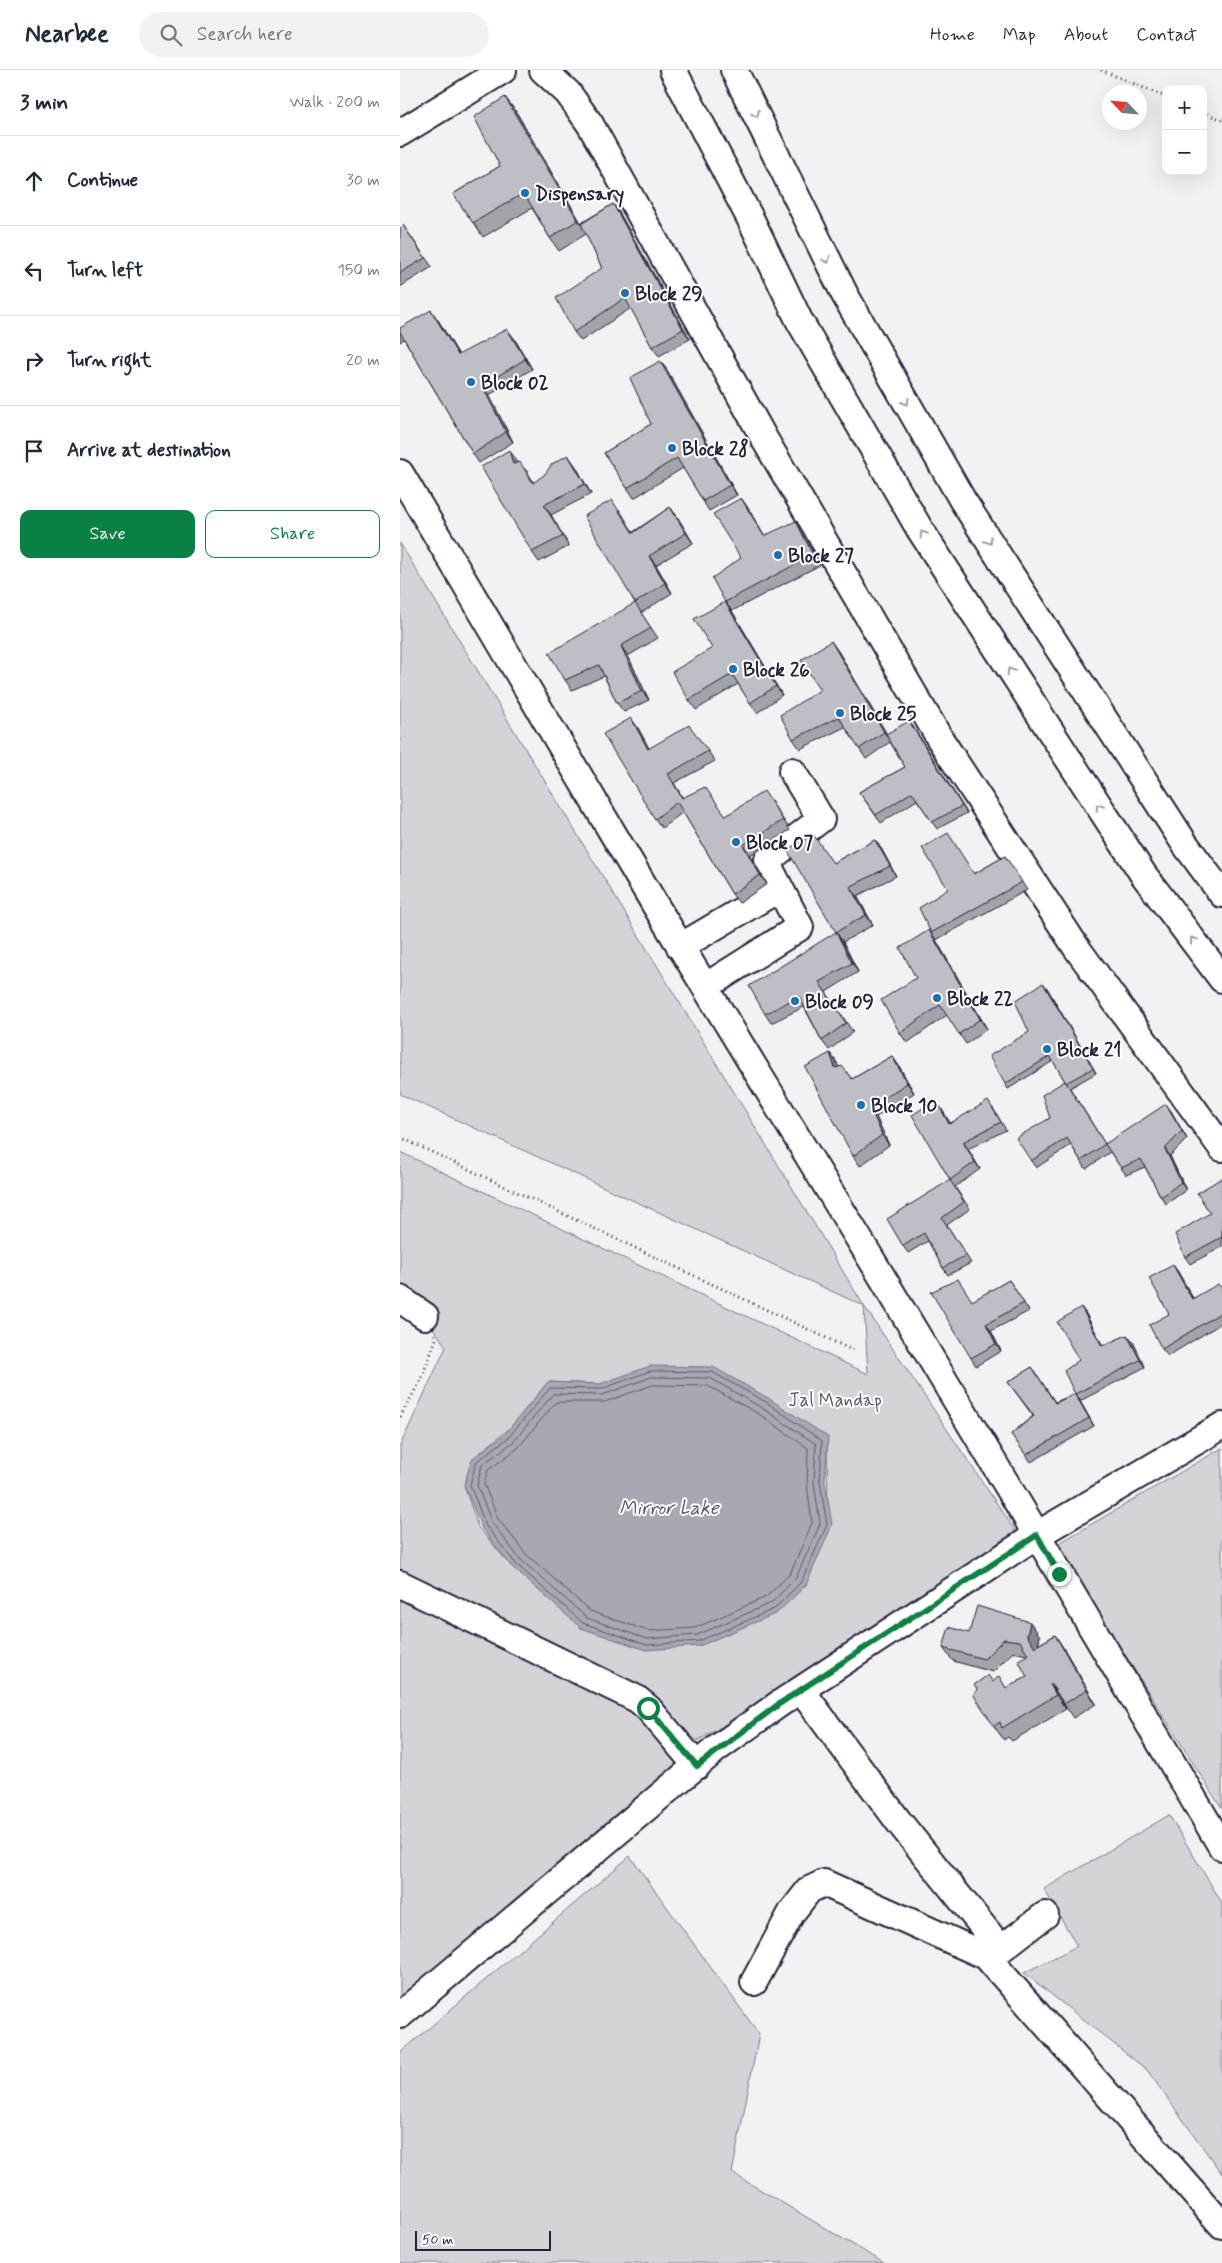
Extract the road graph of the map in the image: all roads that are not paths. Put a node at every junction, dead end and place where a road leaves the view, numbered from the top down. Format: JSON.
{"nodes":[{"id":1,"x":503,"y":70,"type":"edge"},
{"id":2,"x":543,"y":70,"type":"edge"},
{"id":3,"x":673,"y":70,"type":"edge"},
{"id":4,"x":734,"y":70,"type":"edge"},
{"id":5,"x":400,"y":133,"type":"edge"},
{"id":6,"x":400,"y":473,"type":"edge"},
{"id":7,"x":792,"y":771,"type":"dead end"},
{"id":8,"x":780,"y":888,"type":"junction"},
{"id":9,"x":1222,"y":894,"type":"edge"},
{"id":10,"x":680,"y":947,"type":"junction"},
{"id":11,"x":1222,"y":979,"type":"edge"},
{"id":12,"x":705,"y":987,"type":"junction"},
{"id":13,"x":1222,"y":1148,"type":"edge"},
{"id":14,"x":400,"y":1299,"type":"edge"},
{"id":15,"x":425,"y":1316,"type":"road end"},
{"id":16,"x":1222,"y":1426,"type":"edge"},
{"id":17,"x":1037,"y":1535,"type":"junction"},
{"id":18,"x":400,"y":1584,"type":"edge"},
{"id":19,"x":801,"y":1690,"type":"junction"},
{"id":20,"x":697,"y":1766,"type":"junction"},
{"id":21,"x":1222,"y":1847,"type":"edge"},
{"id":22,"x":1045,"y":1915,"type":"dead end"},
{"id":23,"x":754,"y":1982,"type":"dead end"},
{"id":24,"x":400,"y":2015,"type":"edge"},
{"id":25,"x":1222,"y":2225,"type":"edge"}],
"edges":[{"from":1,"to":5,"type":"street"},
{"from":2,"to":13,"type":"street"},
{"from":11,"to":3,"type":"street","one_way":true},
{"from":4,"to":9,"type":"street","one_way":true},
{"from":6,"to":10,"type":"street"},
{"from":7,"to":8,"type":"street"},
{"from":8,"to":10,"type":"street"},
{"from":8,"to":12,"type":"street"},
{"from":10,"to":12,"type":"street"},
{"from":12,"to":17,"type":"street"},
{"from":14,"to":15,"type":"street"},
{"from":16,"to":17,"type":"street"},
{"from":17,"to":19,"type":"street"},
{"from":17,"to":21,"type":"street"},
{"from":18,"to":20,"type":"street"},
{"from":19,"to":20,"type":"street"},
{"from":19,"to":22,"type":"street"},
{"from":20,"to":24,"type":"street"},
{"from":23,"to":25,"type":"street"}]}
